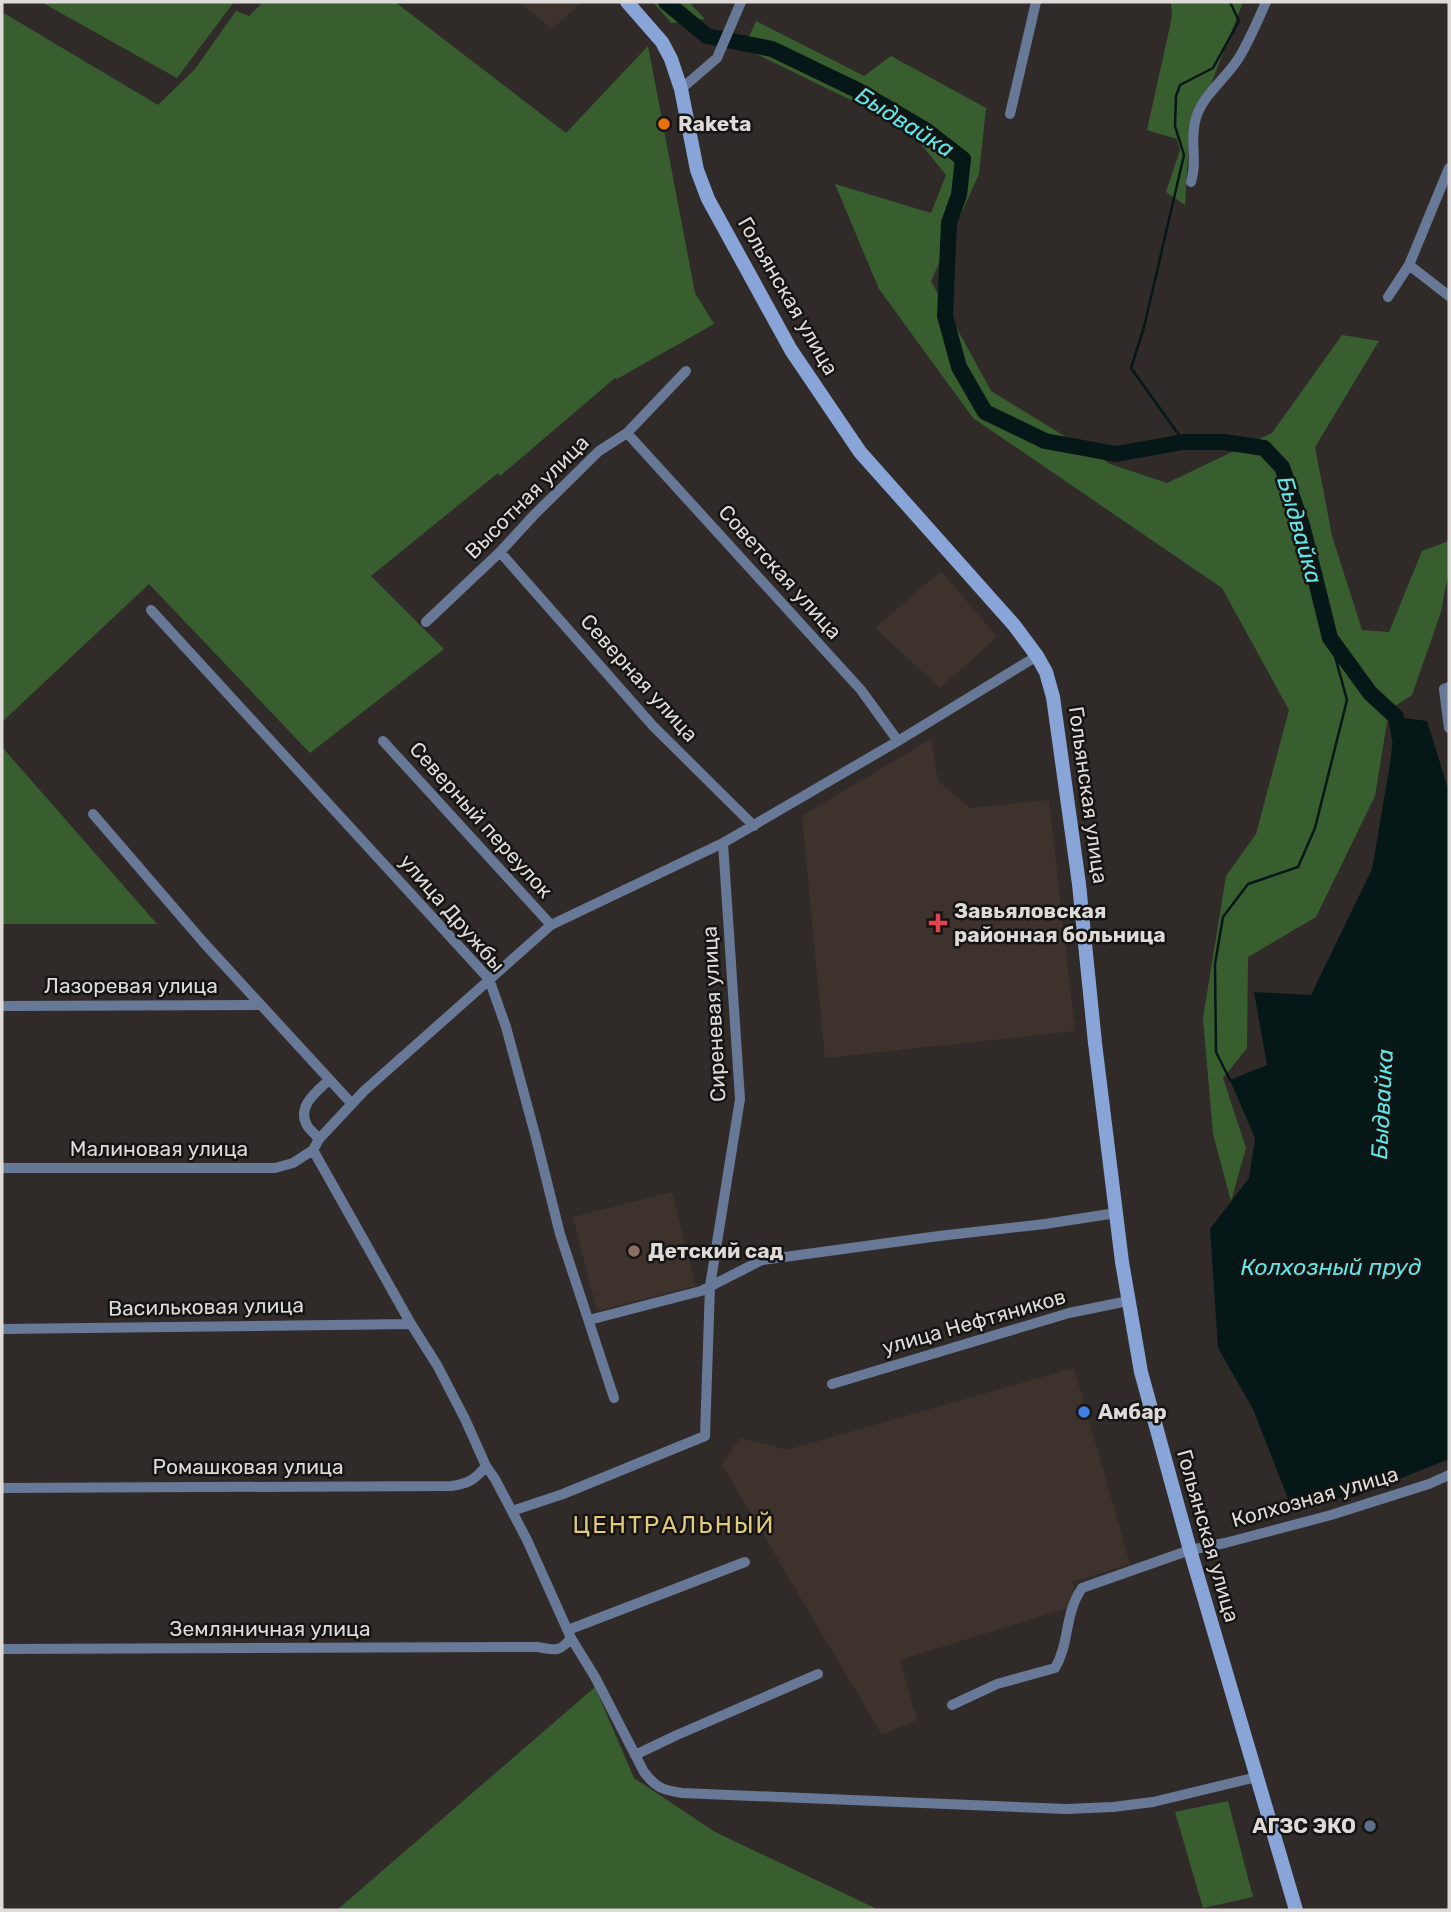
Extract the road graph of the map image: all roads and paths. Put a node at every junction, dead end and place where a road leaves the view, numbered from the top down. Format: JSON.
{"nodes":[{"id":1,"x":627,"y":2,"type":"edge"},
{"id":2,"x":741,"y":2,"type":"edge"},
{"id":3,"x":1036,"y":2,"type":"edge"},
{"id":4,"x":1266,"y":2,"type":"edge"},
{"id":5,"x":681,"y":89,"type":"junction"},
{"id":6,"x":1010,"y":114,"type":"dead end"},
{"id":7,"x":1449,"y":168,"type":"edge"},
{"id":8,"x":1191,"y":182,"type":"dead end"},
{"id":9,"x":1409,"y":265,"type":"junction"},
{"id":10,"x":1449,"y":296,"type":"edge"},
{"id":11,"x":1388,"y":297,"type":"dead end"},
{"id":12,"x":686,"y":371,"type":"dead end"},
{"id":13,"x":627,"y":433,"type":"junction"},
{"id":14,"x":500,"y":552,"type":"junction"},
{"id":15,"x":151,"y":610,"type":"dead end"},
{"id":16,"x":426,"y":622,"type":"dead end"},
{"id":17,"x":1037,"y":656,"type":"junction"},
{"id":18,"x":1449,"y":687,"type":"edge"},
{"id":19,"x":1449,"y":728,"type":"edge"},
{"id":20,"x":383,"y":741,"type":"dead end"},
{"id":21,"x":898,"y":741,"type":"junction"},
{"id":22,"x":93,"y":814,"type":"dead end"},
{"id":23,"x":754,"y":825,"type":"junction"},
{"id":24,"x":723,"y":843,"type":"junction"},
{"id":25,"x":551,"y":925,"type":"junction"},
{"id":26,"x":489,"y":979,"type":"junction"},
{"id":27,"x":261,"y":1005,"type":"junction"},
{"id":28,"x":2,"y":1006,"type":"edge"},
{"id":29,"x":329,"y":1080,"type":"junction"},
{"id":30,"x":352,"y":1104,"type":"junction"},
{"id":31,"x":319,"y":1139,"type":"junction"},
{"id":32,"x":313,"y":1150,"type":"junction"},
{"id":33,"x":2,"y":1168,"type":"edge"},
{"id":34,"x":1116,"y":1213,"type":"junction"},
{"id":35,"x":710,"y":1286,"type":"junction"},
{"id":36,"x":1128,"y":1301,"type":"junction"},
{"id":37,"x":589,"y":1320,"type":"junction"},
{"id":38,"x":411,"y":1324,"type":"junction"},
{"id":39,"x":2,"y":1329,"type":"edge"},
{"id":40,"x":832,"y":1384,"type":"dead end"},
{"id":41,"x":614,"y":1398,"type":"dead end"},
{"id":42,"x":486,"y":1466,"type":"junction"},
{"id":43,"x":1449,"y":1475,"type":"edge"},
{"id":44,"x":2,"y":1488,"type":"edge"},
{"id":45,"x":512,"y":1511,"type":"junction"},
{"id":46,"x":1190,"y":1550,"type":"junction"},
{"id":47,"x":745,"y":1562,"type":"dead end"},
{"id":48,"x":570,"y":1634,"type":"junction"},
{"id":49,"x":2,"y":1649,"type":"edge"},
{"id":50,"x":818,"y":1675,"type":"dead end"},
{"id":51,"x":952,"y":1705,"type":"dead end"},
{"id":52,"x":635,"y":1755,"type":"junction"},
{"id":53,"x":1257,"y":1777,"type":"junction"},
{"id":54,"x":1296,"y":1910,"type":"edge"}],
"edges":[{"from":1,"to":5,"type":"main road","name":"Гольянская улица"},
{"from":2,"to":5,"type":"street"},
{"from":3,"to":6,"type":"street"},
{"from":4,"to":8,"type":"street"},
{"from":5,"to":17,"type":"main road","name":"Гольянская улица"},
{"from":7,"to":9,"type":"street"},
{"from":9,"to":10,"type":"street"},
{"from":9,"to":11,"type":"street"},
{"from":12,"to":13,"type":"street","name":"Высотная улица"},
{"from":13,"to":14,"type":"street","name":"Высотная улица"},
{"from":13,"to":21,"type":"street","name":"Советская улица"},
{"from":14,"to":16,"type":"street","name":"Высотная улица"},
{"from":14,"to":23,"type":"street","name":"Северная улица"},
{"from":15,"to":26,"type":"street","name":"улица Дружбы"},
{"from":17,"to":21,"type":"street"},
{"from":17,"to":34,"type":"main road","name":"Гольянская улица"},
{"from":18,"to":19,"type":"street"},
{"from":20,"to":25,"type":"street","name":"Северный переулок"},
{"from":21,"to":23,"type":"street"},
{"from":22,"to":27,"type":"street"},
{"from":23,"to":24,"type":"street"},
{"from":24,"to":25,"type":"street"},
{"from":24,"to":35,"type":"street","name":"Сиреневая улица"},
{"from":25,"to":26,"type":"street"},
{"from":26,"to":30,"type":"street"},
{"from":26,"to":37,"type":"street","name":"улица Дружбы"},
{"from":27,"to":28,"type":"street","name":"Лазоревая улица"},
{"from":27,"to":29,"type":"street"},
{"from":29,"to":30,"type":"street"},
{"from":29,"to":31,"type":"street"},
{"from":30,"to":31,"type":"street"},
{"from":31,"to":32,"type":"street"},
{"from":32,"to":33,"type":"street","name":"Малиновая улица"},
{"from":32,"to":38,"type":"street"},
{"from":34,"to":35,"type":"street"},
{"from":34,"to":36,"type":"main road","name":"Гольянская улица"},
{"from":35,"to":37,"type":"street"},
{"from":35,"to":45,"type":"street","name":"Сиреневая улица"},
{"from":36,"to":40,"type":"street","name":"улица Нефтяников"},
{"from":36,"to":46,"type":"main road","name":"Гольянская улица"},
{"from":37,"to":41,"type":"street","name":"улица Дружбы"},
{"from":38,"to":39,"type":"street","name":"Васильковая улица"},
{"from":38,"to":42,"type":"street"},
{"from":42,"to":44,"type":"street","name":"Ромашковая улица"},
{"from":42,"to":45,"type":"street"},
{"from":43,"to":46,"type":"street","name":"Колхозная улица"},
{"from":45,"to":48,"type":"street"},
{"from":46,"to":51,"type":"street","name":"Колхозная улица"},
{"from":46,"to":53,"type":"main road","name":"Гольянская улица"},
{"from":47,"to":48,"type":"street","name":"Земляничная улица"},
{"from":48,"to":49,"type":"street","name":"Земляничная улица"},
{"from":48,"to":52,"type":"street"},
{"from":50,"to":52,"type":"street"},
{"from":52,"to":53,"type":"street"},
{"from":53,"to":54,"type":"main road","name":"Гольянская улица"}]}
